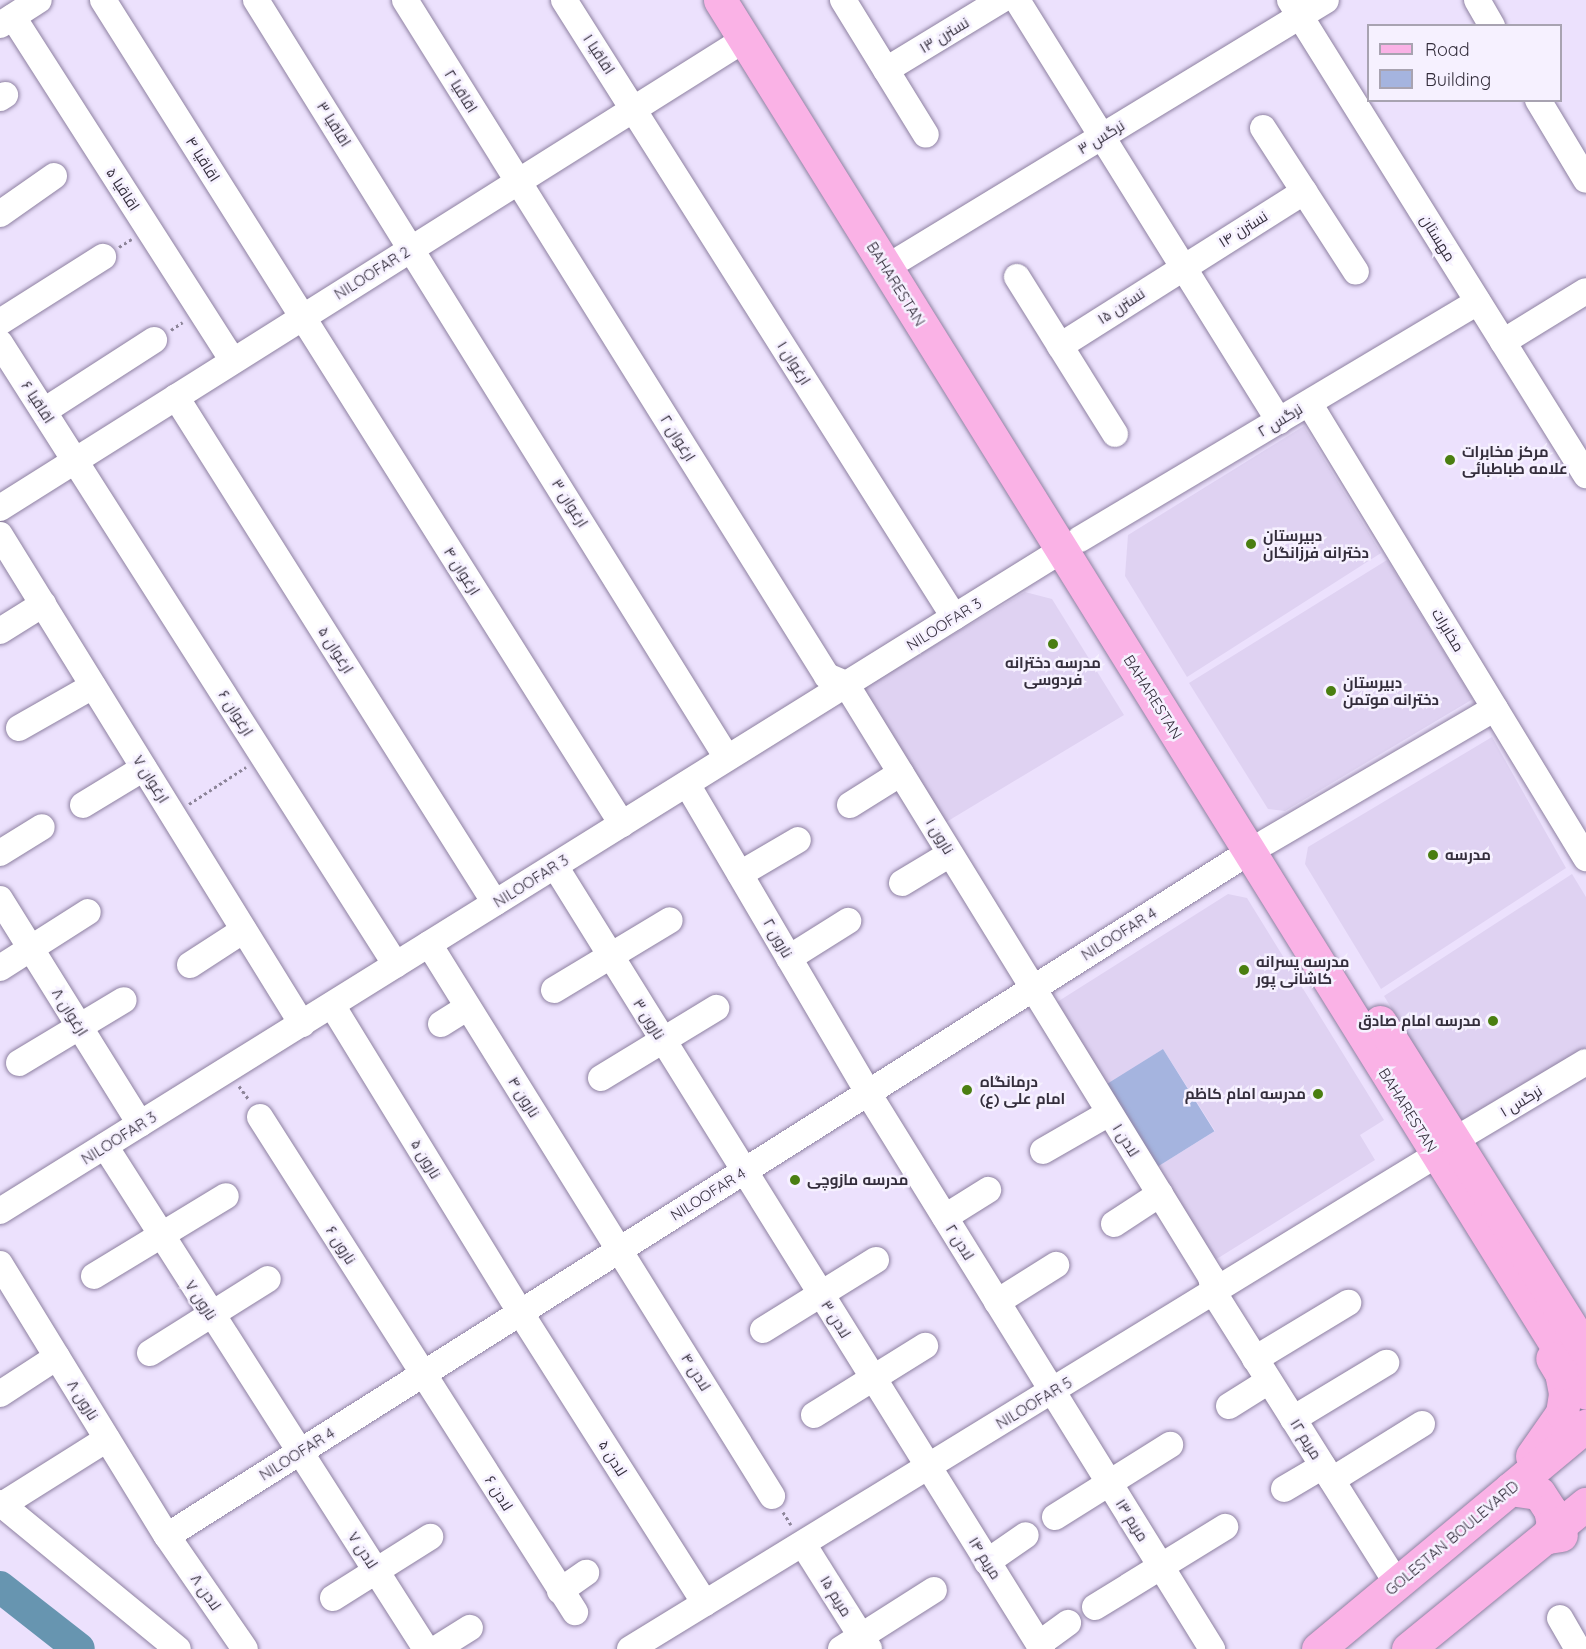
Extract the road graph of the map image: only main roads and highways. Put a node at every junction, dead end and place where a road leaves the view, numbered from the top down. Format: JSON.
{"nodes":[{"id":1,"x":720,"y":0,"type":"edge"},
{"id":2,"x":739,"y":0,"type":"edge"},
{"id":3,"x":1071,"y":544,"type":"junction"},
{"id":4,"x":1446,"y":1147,"type":"junction"},
{"id":5,"x":1527,"y":1302,"type":"junction"},
{"id":6,"x":1563,"y":1310,"type":"junction"},
{"id":7,"x":1586,"y":1335,"type":"edge"},
{"id":8,"x":1586,"y":1351,"type":"edge"},
{"id":9,"x":1586,"y":1393,"type":"edge"},
{"id":10,"x":1586,"y":1426,"type":"edge"},
{"id":11,"x":1510,"y":1489,"type":"junction"},
{"id":12,"x":1586,"y":1504,"type":"edge"},
{"id":13,"x":1586,"y":1532,"type":"edge"},
{"id":14,"x":1548,"y":1537,"type":"junction"},
{"id":15,"x":1318,"y":1649,"type":"edge"},
{"id":16,"x":1408,"y":1649,"type":"edge"}],
"edges":[{"from":1,"to":3,"type":"main road","name":"BAHARESTAN"},
{"from":2,"to":3,"type":"main road","name":"BAHARESTAN"},
{"from":3,"to":4,"type":"main road","name":"BAHARESTAN"},
{"from":4,"to":5,"type":"main road","name":"BAHARESTAN"},
{"from":4,"to":6,"type":"main road","name":"BAHARESTAN"},
{"from":5,"to":9,"type":"main road","name":"BAHARESTAN"},
{"from":5,"to":11,"type":"main road"},
{"from":6,"to":7,"type":"main road"},
{"from":6,"to":8,"type":"main road","name":"BAHARESTAN"},
{"from":10,"to":11,"type":"main road","name":"GOLESTAN BOULEVARD"},
{"from":11,"to":14,"type":"main road"},
{"from":11,"to":15,"type":"main road","name":"GOLESTAN BOULEVARD"},
{"from":12,"to":14,"type":"main road"},
{"from":13,"to":14,"type":"main road"},
{"from":14,"to":16,"type":"main road"}]}
